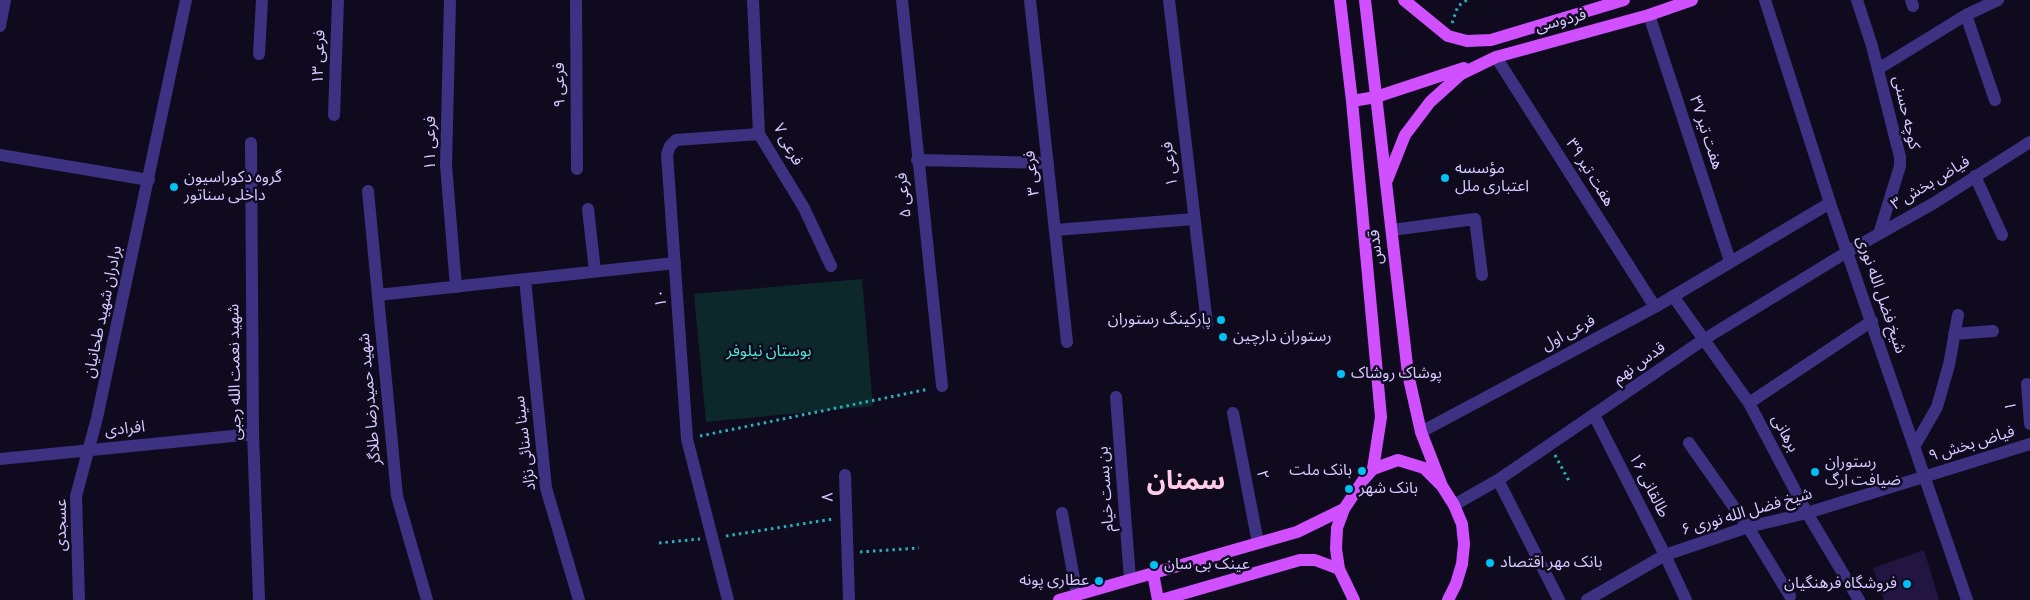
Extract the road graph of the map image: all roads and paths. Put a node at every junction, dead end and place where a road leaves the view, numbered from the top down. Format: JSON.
{"nodes":[{"id":1,"x":5,"y":0,"type":"edge"},
{"id":2,"x":186,"y":0,"type":"edge"},
{"id":3,"x":262,"y":0,"type":"edge"},
{"id":4,"x":338,"y":0,"type":"edge"},
{"id":5,"x":450,"y":0,"type":"edge"},
{"id":6,"x":576,"y":0,"type":"edge"},
{"id":7,"x":753,"y":0,"type":"edge"},
{"id":8,"x":902,"y":0,"type":"edge"},
{"id":9,"x":1030,"y":0,"type":"edge"},
{"id":10,"x":1169,"y":0,"type":"edge"},
{"id":11,"x":1340,"y":0,"type":"edge"},
{"id":12,"x":1365,"y":0,"type":"edge"},
{"id":13,"x":1404,"y":0,"type":"edge"},
{"id":14,"x":1467,"y":0,"type":"edge"},
{"id":15,"x":1624,"y":0,"type":"edge"},
{"id":16,"x":1692,"y":0,"type":"edge"},
{"id":17,"x":1765,"y":0,"type":"edge"},
{"id":18,"x":1857,"y":0,"type":"edge"},
{"id":19,"x":1998,"y":0,"type":"edge"},
{"id":20,"x":1649,"y":15,"type":"junction"},
{"id":21,"x":1966,"y":15,"type":"junction"},
{"id":22,"x":0,"y":26,"type":"edge"},
{"id":23,"x":1448,"y":36,"type":"junction"},
{"id":24,"x":259,"y":54,"type":"dead end"},
{"id":25,"x":1496,"y":57,"type":"junction"},
{"id":26,"x":1878,"y":69,"type":"junction"},
{"id":27,"x":1376,"y":97,"type":"junction"},
{"id":28,"x":1995,"y":100,"type":"dead end"},
{"id":29,"x":1352,"y":101,"type":"junction"},
{"id":30,"x":334,"y":114,"type":"dead end"},
{"id":31,"x":759,"y":134,"type":"junction"},
{"id":32,"x":2030,"y":142,"type":"edge"},
{"id":33,"x":250,"y":143,"type":"dead end"},
{"id":34,"x":0,"y":155,"type":"edge"},
{"id":35,"x":917,"y":160,"type":"junction"},
{"id":36,"x":1048,"y":163,"type":"junction"},
{"id":37,"x":577,"y":170,"type":"dead end"},
{"id":38,"x":1975,"y":176,"type":"junction"},
{"id":39,"x":149,"y":180,"type":"junction"},
{"id":40,"x":1386,"y":183,"type":"junction"},
{"id":41,"x":368,"y":191,"type":"dead end"},
{"id":42,"x":1830,"y":203,"type":"junction"},
{"id":43,"x":588,"y":209,"type":"dead end"},
{"id":44,"x":1194,"y":219,"type":"junction"},
{"id":45,"x":1055,"y":230,"type":"junction"},
{"id":46,"x":1392,"y":230,"type":"junction"},
{"id":47,"x":1879,"y":234,"type":"junction"},
{"id":48,"x":2002,"y":235,"type":"dead end"},
{"id":49,"x":1847,"y":252,"type":"junction"},
{"id":50,"x":1730,"y":261,"type":"junction"},
{"id":51,"x":676,"y":262,"type":"junction"},
{"id":52,"x":830,"y":266,"type":"dead end"},
{"id":53,"x":595,"y":272,"type":"junction"},
{"id":54,"x":1482,"y":275,"type":"dead end"},
{"id":55,"x":525,"y":279,"type":"junction"},
{"id":56,"x":456,"y":287,"type":"junction"},
{"id":57,"x":378,"y":295,"type":"junction"},
{"id":58,"x":1673,"y":296,"type":"junction"},
{"id":59,"x":1654,"y":307,"type":"junction"},
{"id":60,"x":1958,"y":315,"type":"dead end"},
{"id":61,"x":1872,"y":321,"type":"junction"},
{"id":62,"x":1207,"y":324,"type":"dead end"},
{"id":63,"x":1993,"y":331,"type":"dead end"},
{"id":64,"x":1954,"y":334,"type":"junction"},
{"id":65,"x":1703,"y":340,"type":"junction"},
{"id":66,"x":1067,"y":342,"type":"dead end"},
{"id":67,"x":2026,"y":384,"type":"dead end"},
{"id":68,"x":942,"y":386,"type":"joint"},
{"id":69,"x":1116,"y":397,"type":"dead end"},
{"id":70,"x":1749,"y":403,"type":"junction"},
{"id":71,"x":1233,"y":413,"type":"dead end"},
{"id":72,"x":1594,"y":415,"type":"junction"},
{"id":73,"x":2030,"y":424,"type":"edge"},
{"id":74,"x":1421,"y":432,"type":"junction"},
{"id":75,"x":253,"y":434,"type":"junction"},
{"id":76,"x":687,"y":439,"type":"junction"},
{"id":77,"x":1689,"y":442,"type":"dead end"},
{"id":78,"x":2030,"y":444,"type":"edge"},
{"id":79,"x":1550,"y":445,"type":"junction"},
{"id":80,"x":1914,"y":446,"type":"junction"},
{"id":81,"x":88,"y":450,"type":"junction"},
{"id":82,"x":0,"y":459,"type":"edge"},
{"id":83,"x":1373,"y":469,"type":"junction"},
{"id":84,"x":845,"y":475,"type":"dead end"},
{"id":85,"x":1924,"y":477,"type":"junction"},
{"id":86,"x":1498,"y":480,"type":"junction"},
{"id":87,"x":1569,"y":481,"type":"dead end"},
{"id":88,"x":1442,"y":486,"type":"junction"},
{"id":89,"x":1454,"y":505,"type":"junction"},
{"id":90,"x":1344,"y":509,"type":"junction"},
{"id":91,"x":1062,"y":513,"type":"dead end"},
{"id":92,"x":1807,"y":513,"type":"junction"},
{"id":93,"x":846,"y":517,"type":"junction"},
{"id":94,"x":1748,"y":527,"type":"junction"},
{"id":95,"x":712,"y":538,"type":"junction"},
{"id":96,"x":1258,"y":542,"type":"junction"},
{"id":97,"x":659,"y":543,"type":"dead end"},
{"id":98,"x":919,"y":548,"type":"dead end"},
{"id":99,"x":847,"y":554,"type":"junction"},
{"id":100,"x":1665,"y":555,"type":"junction"},
{"id":101,"x":1339,"y":569,"type":"junction"},
{"id":102,"x":1153,"y":573,"type":"junction"},
{"id":103,"x":1130,"y":579,"type":"junction"},
{"id":104,"x":1078,"y":595,"type":"junction"},
{"id":105,"x":1790,"y":596,"type":"dead end"},
{"id":106,"x":79,"y":600,"type":"edge"},
{"id":107,"x":259,"y":600,"type":"edge"},
{"id":108,"x":427,"y":600,"type":"edge"},
{"id":109,"x":579,"y":600,"type":"edge"},
{"id":110,"x":728,"y":600,"type":"edge"},
{"id":111,"x":850,"y":600,"type":"edge"},
{"id":112,"x":1059,"y":600,"type":"edge"},
{"id":113,"x":1160,"y":600,"type":"edge"},
{"id":114,"x":1354,"y":600,"type":"edge"},
{"id":115,"x":1448,"y":600,"type":"edge"},
{"id":116,"x":1559,"y":600,"type":"edge"},
{"id":117,"x":1587,"y":600,"type":"edge"},
{"id":118,"x":1686,"y":600,"type":"edge"},
{"id":119,"x":1859,"y":600,"type":"edge"},
{"id":120,"x":1967,"y":600,"type":"edge"}],
"edges":[{"from":1,"to":22,"type":"street"},
{"from":2,"to":39,"type":"street","name":"برادران شهید طحانیان"},
{"from":3,"to":24,"type":"street"},
{"from":4,"to":30,"type":"street","name":"فرعی ۱۳"},
{"from":5,"to":56,"type":"street","name":"فرعی ۱۱"},
{"from":6,"to":37,"type":"street","name":"فرعی ۹"},
{"from":7,"to":31,"type":"street","name":"فرعی ۷"},
{"from":8,"to":35,"type":"street","name":"فرعی ۵"},
{"from":9,"to":36,"type":"street","name":"فرعی ۳"},
{"from":10,"to":44,"type":"street","name":"فرعی ۱"},
{"from":11,"to":29,"type":"main road","name":"قدس"},
{"from":12,"to":27,"type":"main road","name":"قدس"},
{"from":13,"to":23,"type":"main road","name":"فردوسی"},
{"from":14,"to":23,"type":"path"},
{"from":15,"to":23,"type":"main road","name":"فردوسی"},
{"from":16,"to":20,"type":"main road","name":"فردوسی"},
{"from":17,"to":42,"type":"street","name":"شیخ فضل الله نوری"},
{"from":18,"to":26,"type":"street","name":"کوچه حسنی"},
{"from":19,"to":21,"type":"street"},
{"from":20,"to":25,"type":"main road","name":"فردوسی"},
{"from":20,"to":50,"type":"street","name":"هفت تیر ۳۷"},
{"from":21,"to":26,"type":"street"},
{"from":21,"to":28,"type":"street"},
{"from":25,"to":27,"type":"main road","name":"فردوسی"},
{"from":25,"to":40,"type":"main road","name":"فردوسی"},
{"from":25,"to":59,"type":"street","name":"هفت تیر ۳۹"},
{"from":26,"to":47,"type":"street","name":"کوچه حسنی"},
{"from":27,"to":29,"type":"main road","name":"فردوسی"},
{"from":27,"to":40,"type":"main road","name":"قدس"},
{"from":29,"to":83,"type":"main road","name":"قدس"},
{"from":31,"to":51,"type":"street","name":"۱۰"},
{"from":31,"to":52,"type":"street","name":"فرعی ۷"},
{"from":32,"to":38,"type":"street","name":"فیاض بخش ۳"},
{"from":33,"to":75,"type":"street","name":"شهید نعمت الله رجبی"},
{"from":34,"to":39,"type":"street"},
{"from":35,"to":36,"type":"street"},
{"from":35,"to":68,"type":"street","name":"فرعی ۵"},
{"from":36,"to":45,"type":"street","name":"فرعی ۳"},
{"from":38,"to":47,"type":"street","name":"فیاض بخش ۳"},
{"from":38,"to":48,"type":"street"},
{"from":39,"to":81,"type":"street","name":"برادران شهید طحانیان"},
{"from":40,"to":46,"type":"main road","name":"قدس"},
{"from":41,"to":57,"type":"street","name":"شهید حمیدرضا طلاگر"},
{"from":42,"to":49,"type":"street","name":"شیخ فضل الله نوری"},
{"from":42,"to":50,"type":"street","name":"فرعی اول"},
{"from":43,"to":53,"type":"street"},
{"from":44,"to":45,"type":"street"},
{"from":44,"to":62,"type":"street","name":"فرعی ۱"},
{"from":45,"to":66,"type":"street","name":"فرعی ۳"},
{"from":46,"to":54,"type":"street"},
{"from":46,"to":74,"type":"main road","name":"قدس"},
{"from":47,"to":49,"type":"street","name":"فیاض بخش ۳"},
{"from":49,"to":61,"type":"street","name":"شیخ فضل الله نوری"},
{"from":49,"to":65,"type":"street","name":"قدس نهم"},
{"from":50,"to":58,"type":"street","name":"فرعی اول"},
{"from":51,"to":53,"type":"street"},
{"from":51,"to":76,"type":"street","name":"۱۰"},
{"from":53,"to":55,"type":"street"},
{"from":55,"to":56,"type":"street"},
{"from":55,"to":109,"type":"street","name":"سینا سنائی نژاد"},
{"from":56,"to":57,"type":"street"},
{"from":57,"to":108,"type":"street","name":"شهید حمیدرضا طلاگر"},
{"from":58,"to":59,"type":"street","name":"فرعی اول"},
{"from":58,"to":65,"type":"street","name":"برهانی"},
{"from":59,"to":74,"type":"street","name":"فرعی اول"},
{"from":60,"to":64,"type":"street"},
{"from":61,"to":70,"type":"street"},
{"from":61,"to":80,"type":"street","name":"شیخ فضل الله نوری"},
{"from":63,"to":64,"type":"street"},
{"from":64,"to":80,"type":"street"},
{"from":65,"to":70,"type":"street","name":"برهانی"},
{"from":65,"to":72,"type":"street","name":"قدس نهم"},
{"from":67,"to":73,"type":"street","name":"۱"},
{"from":68,"to":76,"type":"path"},
{"from":69,"to":103,"type":"street","name":"بن بست خیام"},
{"from":70,"to":92,"type":"street","name":"برهانی"},
{"from":71,"to":96,"type":"street","name":"۲"},
{"from":72,"to":79,"type":"street","name":"قدس نهم"},
{"from":72,"to":100,"type":"street","name":"طالقانی ۱۶"},
{"from":74,"to":88,"type":"main road","name":"قدس"},
{"from":75,"to":81,"type":"street","name":"افرادی"},
{"from":75,"to":107,"type":"street","name":"شهید نعمت الله رجبی"},
{"from":76,"to":95,"type":"street","name":"۱۰"},
{"from":77,"to":94,"type":"street"},
{"from":78,"to":85,"type":"street","name":"فیاض بخش ۹"},
{"from":79,"to":86,"type":"street","name":"قدس نهم"},
{"from":79,"to":87,"type":"path"},
{"from":80,"to":85,"type":"street","name":"شیخ فضل الله نوری"},
{"from":81,"to":82,"type":"street","name":"افرادی"},
{"from":81,"to":106,"type":"street","name":"عسجدی"},
{"from":83,"to":88,"type":"main road"},
{"from":83,"to":90,"type":"main road"},
{"from":84,"to":93,"type":"street","name":"۸"},
{"from":85,"to":92,"type":"street","name":"شیخ فضل الله نوری ۶"},
{"from":85,"to":120,"type":"street","name":"شیخ فضل الله نوری"},
{"from":86,"to":89,"type":"street","name":"قدس نهم"},
{"from":86,"to":116,"type":"street"},
{"from":88,"to":89,"type":"main road"},
{"from":89,"to":115,"type":"main road"},
{"from":90,"to":96,"type":"main road"},
{"from":90,"to":101,"type":"main road"},
{"from":91,"to":104,"type":"street"},
{"from":92,"to":94,"type":"street","name":"شیخ فضل الله نوری ۶"},
{"from":92,"to":119,"type":"street","name":"برهانی"},
{"from":93,"to":95,"type":"path"},
{"from":93,"to":99,"type":"street","name":"۸"},
{"from":94,"to":100,"type":"street","name":"شیخ فضل الله نوری ۶"},
{"from":94,"to":105,"type":"street"},
{"from":95,"to":97,"type":"path"},
{"from":95,"to":110,"type":"street","name":"۱۰"},
{"from":96,"to":102,"type":"main road"},
{"from":98,"to":99,"type":"path"},
{"from":99,"to":111,"type":"street","name":"۸"},
{"from":100,"to":117,"type":"street","name":"شیخ فضل الله نوری ۶"},
{"from":100,"to":118,"type":"street","name":"طالقانی ۱۶"},
{"from":101,"to":113,"type":"main road"},
{"from":101,"to":114,"type":"main road"},
{"from":102,"to":103,"type":"main road"},
{"from":102,"to":113,"type":"main road"},
{"from":103,"to":104,"type":"main road"},
{"from":104,"to":112,"type":"main road"}]}
